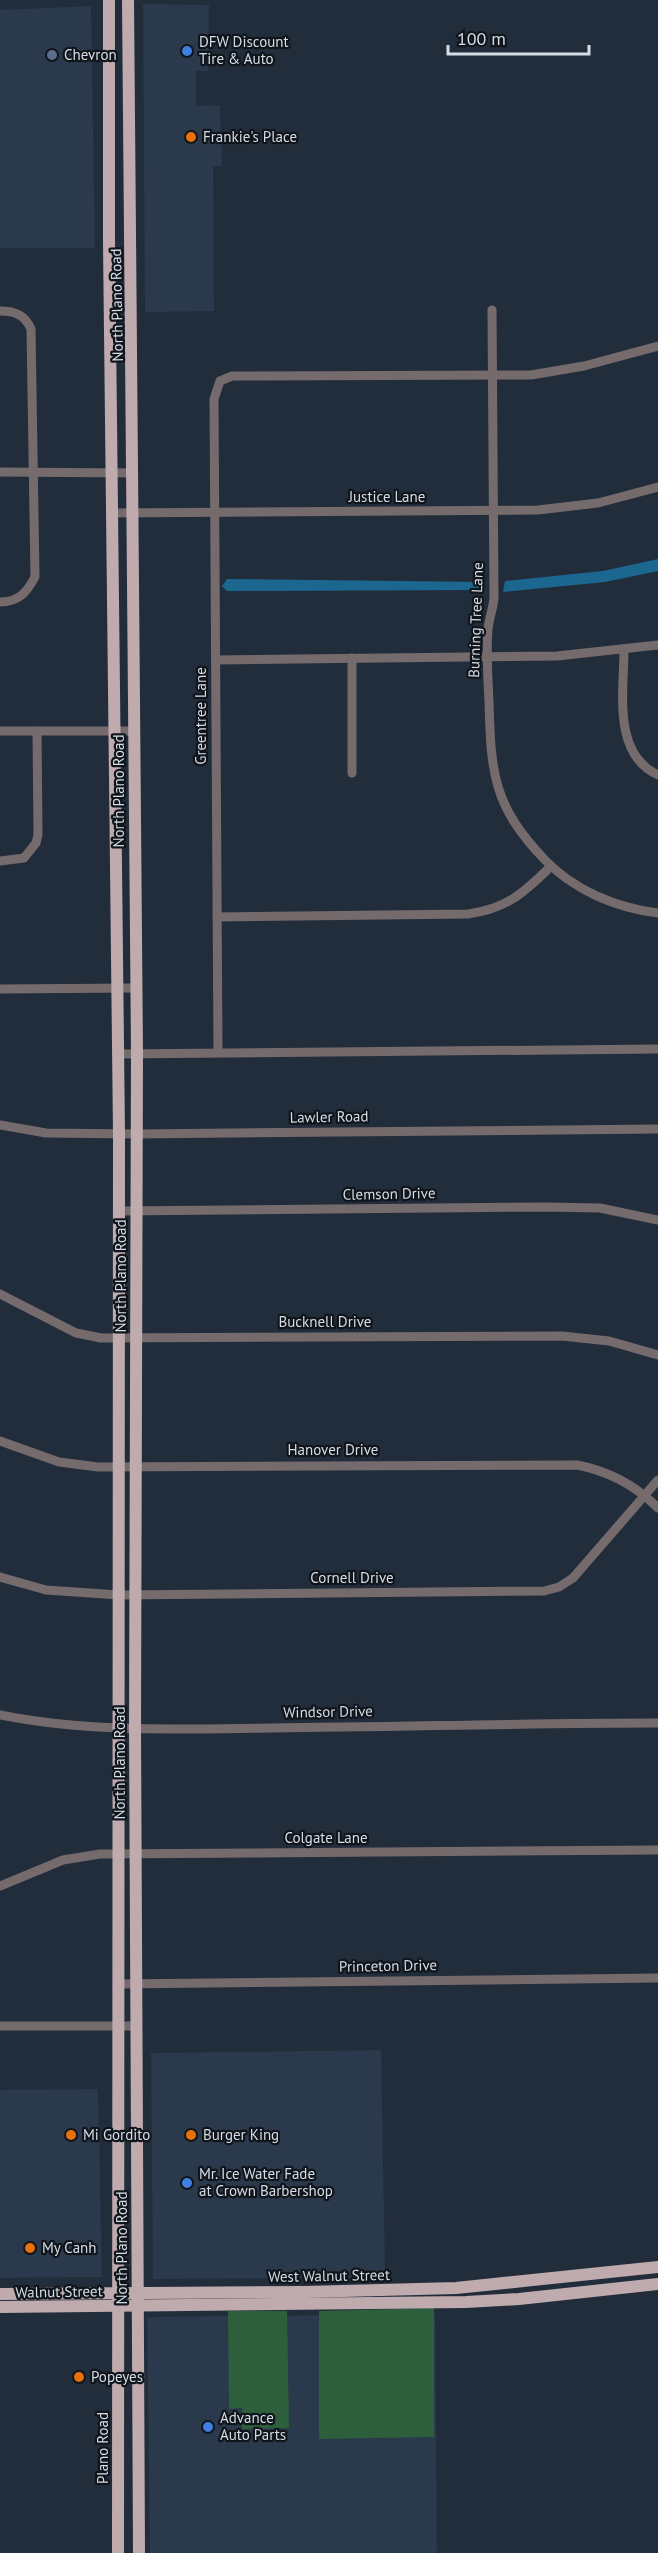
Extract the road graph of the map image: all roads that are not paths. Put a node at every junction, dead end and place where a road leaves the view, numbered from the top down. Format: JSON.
{"nodes":[{"id":1,"x":109,"y":0,"type":"edge"},
{"id":2,"x":128,"y":0,"type":"edge"},
{"id":3,"x":492,"y":310,"type":"dead end"},
{"id":4,"x":0,"y":311,"type":"edge"},
{"id":5,"x":658,"y":346,"type":"edge"},
{"id":6,"x":492,"y":375,"type":"junction"},
{"id":7,"x":0,"y":472,"type":"edge"},
{"id":8,"x":34,"y":472,"type":"junction"},
{"id":9,"x":113,"y":472,"type":"junction"},
{"id":10,"x":132,"y":473,"type":"junction"},
{"id":11,"x":658,"y":487,"type":"edge"},
{"id":12,"x":494,"y":511,"type":"junction"},
{"id":13,"x":133,"y":512,"type":"junction"},
{"id":14,"x":214,"y":512,"type":"junction"},
{"id":15,"x":113,"y":513,"type":"junction"},
{"id":16,"x":0,"y":602,"type":"edge"},
{"id":17,"x":658,"y":645,"type":"edge"},
{"id":18,"x":624,"y":649,"type":"junction"},
{"id":19,"x":487,"y":657,"type":"junction"},
{"id":20,"x":352,"y":658,"type":"junction"},
{"id":21,"x":216,"y":660,"type":"junction"},
{"id":22,"x":116,"y":730,"type":"junction"},
{"id":23,"x":0,"y":731,"type":"edge"},
{"id":24,"x":37,"y":731,"type":"junction"},
{"id":25,"x":134,"y":731,"type":"junction"},
{"id":26,"x":352,"y":773,"type":"dead end"},
{"id":27,"x":658,"y":775,"type":"edge"},
{"id":28,"x":0,"y":861,"type":"edge"},
{"id":29,"x":551,"y":866,"type":"junction"},
{"id":30,"x":658,"y":913,"type":"edge"},
{"id":31,"x":217,"y":916,"type":"junction"},
{"id":32,"x":116,"y":988,"type":"junction"},
{"id":33,"x":135,"y":988,"type":"junction"},
{"id":34,"x":0,"y":989,"type":"edge"},
{"id":35,"x":658,"y":1050,"type":"edge"},
{"id":36,"x":218,"y":1052,"type":"junction"},
{"id":37,"x":137,"y":1053,"type":"junction"},
{"id":38,"x":118,"y":1054,"type":"junction"},
{"id":39,"x":0,"y":1125,"type":"edge"},
{"id":40,"x":658,"y":1129,"type":"edge"},
{"id":41,"x":119,"y":1134,"type":"junction"},
{"id":42,"x":136,"y":1134,"type":"junction"},
{"id":43,"x":119,"y":1211,"type":"junction"},
{"id":44,"x":137,"y":1211,"type":"junction"},
{"id":45,"x":658,"y":1220,"type":"edge"},
{"id":46,"x":0,"y":1294,"type":"edge"},
{"id":47,"x":118,"y":1338,"type":"junction"},
{"id":48,"x":136,"y":1339,"type":"junction"},
{"id":49,"x":658,"y":1355,"type":"edge"},
{"id":50,"x":0,"y":1441,"type":"edge"},
{"id":51,"x":136,"y":1466,"type":"junction"},
{"id":52,"x":118,"y":1467,"type":"junction"},
{"id":53,"x":658,"y":1480,"type":"edge"},
{"id":54,"x":645,"y":1495,"type":"junction"},
{"id":55,"x":658,"y":1508,"type":"edge"},
{"id":56,"x":0,"y":1577,"type":"edge"},
{"id":57,"x":119,"y":1595,"type":"junction"},
{"id":58,"x":136,"y":1595,"type":"junction"},
{"id":59,"x":0,"y":1715,"type":"edge"},
{"id":60,"x":658,"y":1723,"type":"edge"},
{"id":61,"x":120,"y":1727,"type":"junction"},
{"id":62,"x":135,"y":1728,"type":"junction"},
{"id":63,"x":658,"y":1850,"type":"edge"},
{"id":64,"x":118,"y":1854,"type":"junction"},
{"id":65,"x":136,"y":1854,"type":"junction"},
{"id":66,"x":0,"y":1886,"type":"edge"},
{"id":67,"x":658,"y":1978,"type":"edge"},
{"id":68,"x":136,"y":1983,"type":"junction"},
{"id":69,"x":117,"y":1984,"type":"junction"},
{"id":70,"x":0,"y":2026,"type":"edge"},
{"id":71,"x":117,"y":2026,"type":"junction"},
{"id":72,"x":136,"y":2026,"type":"junction"},
{"id":73,"x":118,"y":2102,"type":"junction"},
{"id":74,"x":137,"y":2157,"type":"junction"},
{"id":75,"x":118,"y":2174,"type":"junction"},
{"id":76,"x":658,"y":2267,"type":"edge"},
{"id":77,"x":658,"y":2284,"type":"edge"},
{"id":78,"x":0,"y":2294,"type":"edge"},
{"id":79,"x":118,"y":2300,"type":"junction"},
{"id":80,"x":137,"y":2300,"type":"junction"},
{"id":81,"x":0,"y":2307,"type":"edge"},
{"id":82,"x":118,"y":2553,"type":"edge"},
{"id":83,"x":139,"y":2553,"type":"edge"}],
"edges":[{"from":1,"to":9,"type":"main road","name":"North Plano Road"},
{"from":2,"to":10,"type":"main road","name":"North Plano Road"},
{"from":3,"to":6,"type":"street","name":"Burning Tree Lane"},
{"from":4,"to":8,"type":"street"},
{"from":5,"to":6,"type":"street"},
{"from":6,"to":12,"type":"street","name":"Burning Tree Lane"},
{"from":6,"to":14,"type":"street","name":"Greentree Lane"},
{"from":7,"to":8,"type":"street"},
{"from":8,"to":9,"type":"street"},
{"from":8,"to":16,"type":"street"},
{"from":9,"to":10,"type":"street"},
{"from":9,"to":15,"type":"main road","name":"North Plano Road"},
{"from":10,"to":13,"type":"main road","name":"North Plano Road"},
{"from":11,"to":12,"type":"street","name":"Justice Lane"},
{"from":12,"to":14,"type":"street","name":"Justice Lane"},
{"from":12,"to":19,"type":"street","name":"Burning Tree Lane"},
{"from":13,"to":14,"type":"street","name":"Justice Lane"},
{"from":13,"to":15,"type":"street","name":"Justice Lane"},
{"from":13,"to":25,"type":"main road","name":"North Plano Road"},
{"from":14,"to":21,"type":"street","name":"Greentree Lane"},
{"from":15,"to":22,"type":"main road","name":"North Plano Road"},
{"from":17,"to":18,"type":"street"},
{"from":18,"to":19,"type":"street"},
{"from":18,"to":27,"type":"street"},
{"from":19,"to":20,"type":"street"},
{"from":19,"to":29,"type":"street","name":"Burning Tree Lane"},
{"from":20,"to":21,"type":"street"},
{"from":20,"to":26,"type":"street"},
{"from":21,"to":31,"type":"street","name":"Greentree Lane"},
{"from":22,"to":24,"type":"street"},
{"from":22,"to":25,"type":"street"},
{"from":22,"to":32,"type":"main road","name":"North Plano Road"},
{"from":23,"to":24,"type":"street"},
{"from":24,"to":28,"type":"street"},
{"from":25,"to":33,"type":"main road","name":"North Plano Road"},
{"from":29,"to":30,"type":"street","name":"Burning Tree Lane"},
{"from":29,"to":31,"type":"street"},
{"from":31,"to":36,"type":"street","name":"Greentree Lane"},
{"from":32,"to":33,"type":"street"},
{"from":32,"to":34,"type":"street"},
{"from":32,"to":38,"type":"main road","name":"North Plano Road"},
{"from":33,"to":37,"type":"main road","name":"North Plano Road"},
{"from":35,"to":36,"type":"street"},
{"from":36,"to":37,"type":"street"},
{"from":37,"to":38,"type":"street"},
{"from":37,"to":42,"type":"main road","name":"North Plano Road"},
{"from":38,"to":41,"type":"main road","name":"North Plano Road"},
{"from":39,"to":41,"type":"street","name":"Lawler Road"},
{"from":40,"to":42,"type":"street","name":"Lawler Road"},
{"from":41,"to":42,"type":"street","name":"Lawler Road"},
{"from":41,"to":43,"type":"main road","name":"North Plano Road"},
{"from":42,"to":44,"type":"main road","name":"North Plano Road"},
{"from":43,"to":44,"type":"street","name":"Clemson Drive"},
{"from":43,"to":47,"type":"main road","name":"North Plano Road"},
{"from":44,"to":45,"type":"street","name":"Clemson Drive"},
{"from":44,"to":48,"type":"main road","name":"North Plano Road"},
{"from":46,"to":47,"type":"street","name":"Bucknell Drive"},
{"from":47,"to":48,"type":"street","name":"Bucknell Drive"},
{"from":47,"to":52,"type":"main road","name":"North Plano Road"},
{"from":48,"to":49,"type":"street","name":"Bucknell Drive"},
{"from":48,"to":51,"type":"main road","name":"North Plano Road"},
{"from":50,"to":52,"type":"street","name":"Hanover Drive"},
{"from":51,"to":52,"type":"street","name":"Hanover Drive"},
{"from":51,"to":54,"type":"street","name":"Hanover Drive"},
{"from":51,"to":58,"type":"main road","name":"North Plano Road"},
{"from":52,"to":57,"type":"main road","name":"North Plano Road"},
{"from":53,"to":54,"type":"street","name":"Cornell Drive"},
{"from":54,"to":55,"type":"street","name":"Hanover Drive"},
{"from":54,"to":58,"type":"street","name":"Cornell Drive"},
{"from":56,"to":57,"type":"street","name":"Cornell Drive"},
{"from":57,"to":58,"type":"street","name":"Cornell Drive"},
{"from":57,"to":61,"type":"main road","name":"North Plano Road"},
{"from":58,"to":62,"type":"main road","name":"North Plano Road"},
{"from":59,"to":61,"type":"street","name":"Windsor Drive"},
{"from":60,"to":62,"type":"street","name":"Windsor Drive"},
{"from":61,"to":62,"type":"street","name":"Windsor Drive"},
{"from":61,"to":64,"type":"main road","name":"North Plano Road"},
{"from":62,"to":65,"type":"main road","name":"North Plano Road"},
{"from":63,"to":65,"type":"street","name":"Colgate Lane"},
{"from":64,"to":65,"type":"street","name":"Colgate Lane"},
{"from":64,"to":66,"type":"street","name":"Colgate Lane"},
{"from":64,"to":69,"type":"main road","name":"North Plano Road"},
{"from":65,"to":68,"type":"main road","name":"North Plano Road"},
{"from":67,"to":68,"type":"street","name":"Princeton Drive"},
{"from":68,"to":69,"type":"street","name":"Princeton Drive"},
{"from":68,"to":72,"type":"main road","name":"North Plano Road"},
{"from":69,"to":71,"type":"main road","name":"North Plano Road"},
{"from":70,"to":71,"type":"street"},
{"from":71,"to":72,"type":"street"},
{"from":71,"to":73,"type":"main road","name":"North Plano Road"},
{"from":72,"to":74,"type":"main road","name":"North Plano Road"},
{"from":73,"to":74,"type":"main road"},
{"from":73,"to":75,"type":"main road","name":"North Plano Road"},
{"from":74,"to":75,"type":"main road"},
{"from":74,"to":80,"type":"main road","name":"North Plano Road"},
{"from":75,"to":79,"type":"main road","name":"North Plano Road"},
{"from":76,"to":80,"type":"main road","name":"West Walnut Street"},
{"from":77,"to":80,"type":"main road","name":"West Walnut Street"},
{"from":78,"to":79,"type":"main road","name":"West Walnut Street"},
{"from":79,"to":80,"type":"main road","name":"West Walnut Street"},
{"from":79,"to":81,"type":"main road","name":"Walnut Street"},
{"from":79,"to":82,"type":"main road","name":"Plano Road"},
{"from":80,"to":83,"type":"main road","name":"North Plano Road"}]}
